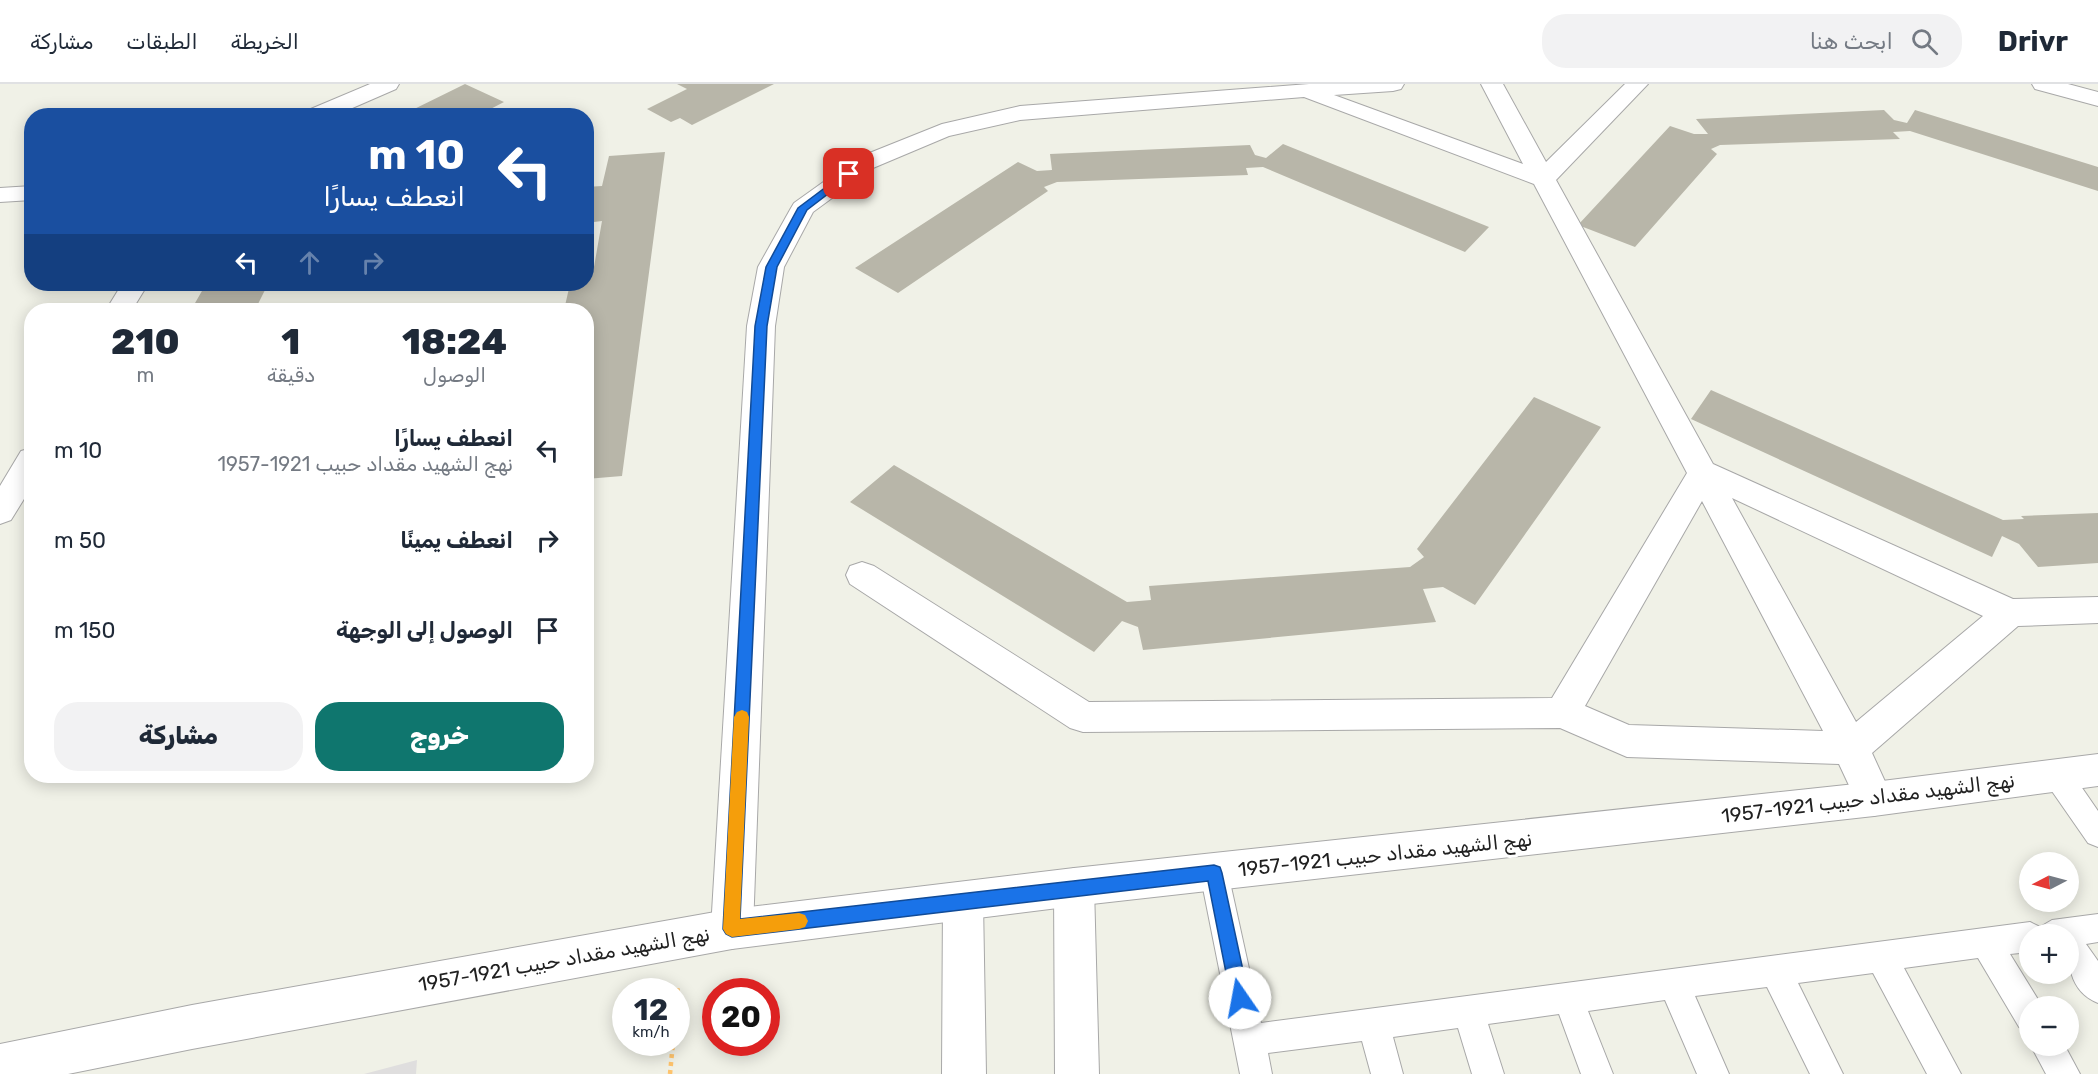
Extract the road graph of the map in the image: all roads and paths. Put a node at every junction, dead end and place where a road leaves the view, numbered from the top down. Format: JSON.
{"nodes":[{"id":1,"x":388,"y":84,"type":"edge"},
{"id":2,"x":1393,"y":84,"type":"edge"},
{"id":3,"x":1492,"y":84,"type":"edge"},
{"id":4,"x":1637,"y":84,"type":"edge"},
{"id":5,"x":2043,"y":84,"type":"edge"},
{"id":6,"x":1302,"y":91,"type":"junction"},
{"id":7,"x":2098,"y":99,"type":"edge"},
{"id":8,"x":332,"y":108,"type":"edge"},
{"id":9,"x":1543,"y":179,"type":"junction"},
{"id":10,"x":24,"y":194,"type":"edge"},
{"id":11,"x":0,"y":195,"type":"edge"},
{"id":12,"x":24,"y":472,"type":"edge"},
{"id":13,"x":1703,"y":472,"type":"junction"},
{"id":14,"x":0,"y":512,"type":"edge"},
{"id":15,"x":862,"y":575,"type":"dead end"},
{"id":16,"x":2098,"y":610,"type":"edge"},
{"id":17,"x":2010,"y":613,"type":"junction"},
{"id":18,"x":1562,"y":713,"type":"junction"},
{"id":19,"x":1851,"y":748,"type":"junction"},
{"id":20,"x":2098,"y":770,"type":"edge"},
{"id":21,"x":2057,"y":775,"type":"junction"},
{"id":22,"x":1874,"y":799,"type":"junction"},
{"id":23,"x":2098,"y":834,"type":"edge"},
{"id":24,"x":1214,"y":873,"type":"junction"},
{"id":25,"x":1074,"y":887,"type":"junction"},
{"id":26,"x":963,"y":902,"type":"junction"},
{"id":27,"x":2098,"y":928,"type":"edge"},
{"id":28,"x":732,"y":929,"type":"junction"},
{"id":29,"x":2079,"y":933,"type":"edge"},
{"id":30,"x":2019,"y":938,"type":"edge"},
{"id":31,"x":1986,"y":943,"type":"junction"},
{"id":32,"x":1881,"y":957,"type":"junction"},
{"id":33,"x":2079,"y":962,"type":"edge"},
{"id":34,"x":1775,"y":970,"type":"junction"},
{"id":35,"x":1674,"y":984,"type":"junction"},
{"id":36,"x":2098,"y":988,"type":"edge"},
{"id":37,"x":1568,"y":998,"type":"junction"},
{"id":38,"x":2019,"y":998,"type":"edge"},
{"id":39,"x":1468,"y":1011,"type":"junction"},
{"id":40,"x":1374,"y":1024,"type":"junction"},
{"id":41,"x":1249,"y":1040,"type":"junction"},
{"id":42,"x":672,"y":1056,"type":"edge"},
{"id":43,"x":2053,"y":1056,"type":"edge"},
{"id":44,"x":0,"y":1066,"type":"edge"},
{"id":45,"x":670,"y":1074,"type":"edge"},
{"id":46,"x":964,"y":1074,"type":"edge"},
{"id":47,"x":1077,"y":1074,"type":"edge"},
{"id":48,"x":1256,"y":1074,"type":"edge"},
{"id":49,"x":1387,"y":1074,"type":"edge"},
{"id":50,"x":1488,"y":1074,"type":"edge"},
{"id":51,"x":1597,"y":1074,"type":"edge"},
{"id":52,"x":1713,"y":1074,"type":"edge"},
{"id":53,"x":1827,"y":1074,"type":"edge"},
{"id":54,"x":1945,"y":1074,"type":"edge"},
{"id":55,"x":2064,"y":1074,"type":"edge"}],
"edges":[{"from":1,"to":8,"type":"street"},
{"from":2,"to":6,"type":"street"},
{"from":3,"to":9,"type":"street"},
{"from":4,"to":9,"type":"street"},
{"from":5,"to":7,"type":"street"},
{"from":6,"to":9,"type":"street"},
{"from":6,"to":28,"type":"street"},
{"from":9,"to":13,"type":"street"},
{"from":10,"to":11,"type":"street"},
{"from":12,"to":14,"type":"street"},
{"from":13,"to":17,"type":"street"},
{"from":13,"to":18,"type":"street"},
{"from":13,"to":19,"type":"street"},
{"from":15,"to":18,"type":"street"},
{"from":16,"to":17,"type":"street"},
{"from":17,"to":19,"type":"street"},
{"from":18,"to":19,"type":"street"},
{"from":19,"to":22,"type":"street"},
{"from":20,"to":21,"type":"street","name":"نهج الشهيد مقداد حبيب 1921-1957"},
{"from":21,"to":22,"type":"street","name":"نهج الشهيد مقداد حبيب 1921-1957"},
{"from":21,"to":23,"type":"lane"},
{"from":22,"to":24,"type":"street","name":"نهج الشهيد مقداد حبيب 1921-1957"},
{"from":24,"to":25,"type":"street","name":"نهج الشهيد مقداد حبيب 1921-1957"},
{"from":24,"to":41,"type":"lane"},
{"from":25,"to":26,"type":"street","name":"نهج الشهيد مقداد حبيب 1921-1957"},
{"from":25,"to":47,"type":"street"},
{"from":26,"to":28,"type":"street","name":"نهج الشهيد مقداد حبيب 1921-1957"},
{"from":26,"to":46,"type":"street"},
{"from":27,"to":29,"type":"lane"},
{"from":28,"to":44,"type":"street","name":"نهج الشهيد مقداد حبيب 1921-1957"},
{"from":30,"to":31,"type":"lane"},
{"from":31,"to":32,"type":"lane"},
{"from":31,"to":38,"type":"lane"},
{"from":32,"to":34,"type":"lane"},
{"from":32,"to":54,"type":"lane"},
{"from":33,"to":36,"type":"lane"},
{"from":34,"to":35,"type":"lane"},
{"from":34,"to":53,"type":"lane"},
{"from":35,"to":37,"type":"lane"},
{"from":35,"to":52,"type":"lane"},
{"from":37,"to":39,"type":"lane"},
{"from":37,"to":51,"type":"lane"},
{"from":39,"to":40,"type":"lane"},
{"from":39,"to":50,"type":"lane"},
{"from":40,"to":41,"type":"lane"},
{"from":40,"to":49,"type":"lane"},
{"from":41,"to":48,"type":"lane"},
{"from":42,"to":45,"type":"path"},
{"from":43,"to":55,"type":"lane"}]}
